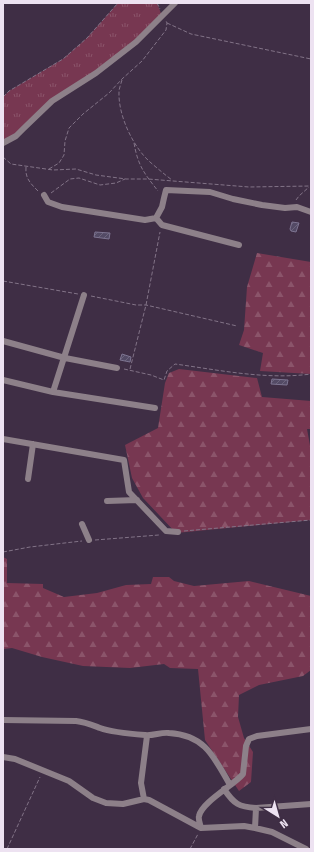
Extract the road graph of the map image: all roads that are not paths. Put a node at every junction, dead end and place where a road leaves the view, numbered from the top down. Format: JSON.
{"nodes":[{"id":1,"x":175,"y":3,"type":"edge"},
{"id":2,"x":3,"y":142,"type":"edge"},
{"id":3,"x":44,"y":195,"type":"road end"},
{"id":4,"x":311,"y":212,"type":"edge"},
{"id":5,"x":156,"y":218,"type":"junction"},
{"id":6,"x":239,"y":245,"type":"dead end"},
{"id":7,"x":84,"y":295,"type":"road end"},
{"id":8,"x":3,"y":341,"type":"edge"},
{"id":9,"x":65,"y":358,"type":"junction"},
{"id":10,"x":117,"y":368,"type":"road end"},
{"id":11,"x":3,"y":380,"type":"edge"},
{"id":12,"x":53,"y":392,"type":"junction"},
{"id":13,"x":156,"y":408,"type":"dead end"},
{"id":14,"x":3,"y":439,"type":"edge"},
{"id":15,"x":33,"y":444,"type":"junction"},
{"id":16,"x":28,"y":479,"type":"dead end"},
{"id":17,"x":137,"y":500,"type":"junction"},
{"id":18,"x":107,"y":501,"type":"dead end"},
{"id":19,"x":82,"y":524,"type":"dead end"},
{"id":20,"x":178,"y":532,"type":"road end"},
{"id":21,"x":89,"y":540,"type":"road end"},
{"id":22,"x":3,"y":719,"type":"edge"},
{"id":23,"x":311,"y":729,"type":"edge"},
{"id":24,"x":147,"y":736,"type":"junction"},
{"id":25,"x":3,"y":757,"type":"edge"},
{"id":26,"x":230,"y":785,"type":"junction"},
{"id":27,"x":224,"y":789,"type":"junction"},
{"id":28,"x":144,"y":799,"type":"junction"},
{"id":29,"x":311,"y":804,"type":"edge"},
{"id":30,"x":256,"y":808,"type":"junction"},
{"id":31,"x":201,"y":828,"type":"junction"},
{"id":32,"x":255,"y":828,"type":"junction"},
{"id":33,"x":306,"y":849,"type":"edge"}],
"edges":[{"from":1,"to":2,"type":"street"},
{"from":3,"to":5,"type":"street"},
{"from":4,"to":5,"type":"street"},
{"from":5,"to":6,"type":"street"},
{"from":7,"to":9,"type":"street"},
{"from":8,"to":9,"type":"street"},
{"from":9,"to":10,"type":"street"},
{"from":9,"to":12,"type":"street"},
{"from":11,"to":12,"type":"street"},
{"from":12,"to":13,"type":"street"},
{"from":14,"to":15,"type":"street"},
{"from":15,"to":16,"type":"street"},
{"from":15,"to":17,"type":"street"},
{"from":17,"to":18,"type":"street"},
{"from":17,"to":20,"type":"street"},
{"from":19,"to":21,"type":"street"},
{"from":22,"to":24,"type":"street"},
{"from":23,"to":26,"type":"street"},
{"from":24,"to":26,"type":"street"},
{"from":24,"to":28,"type":"street"},
{"from":25,"to":28,"type":"street"},
{"from":26,"to":27,"type":"street"},
{"from":27,"to":30,"type":"street"},
{"from":27,"to":31,"type":"street"},
{"from":28,"to":31,"type":"street"},
{"from":29,"to":30,"type":"street"},
{"from":30,"to":32,"type":"street"},
{"from":31,"to":32,"type":"street"},
{"from":32,"to":33,"type":"street"}]}
